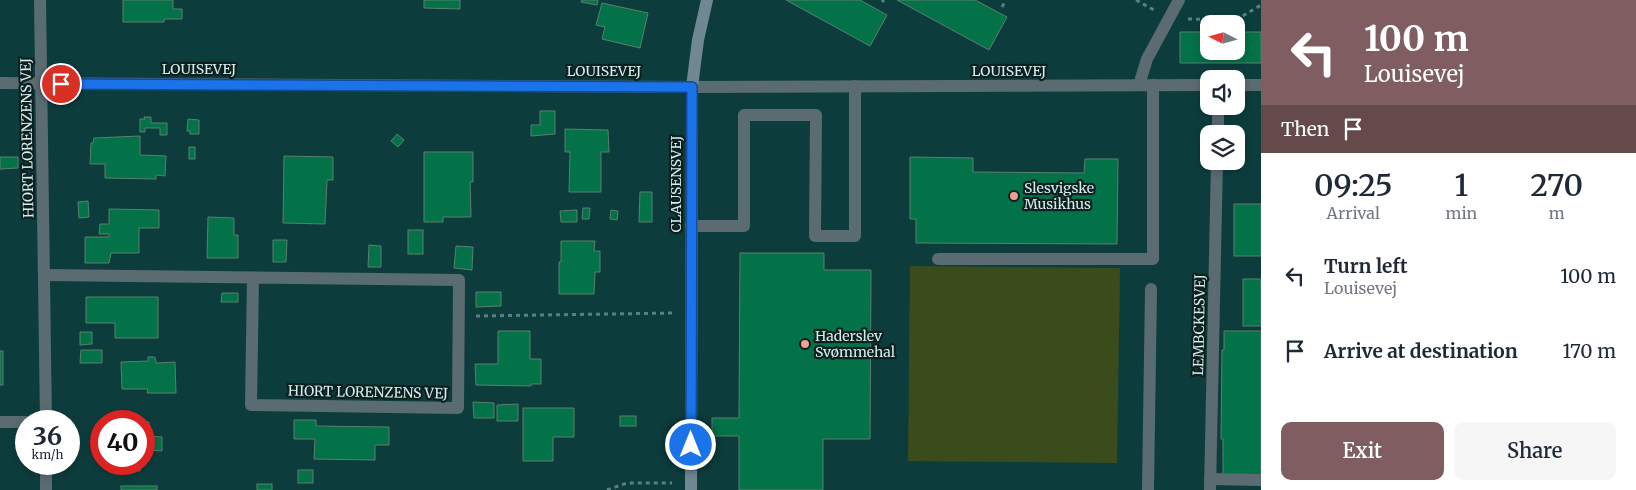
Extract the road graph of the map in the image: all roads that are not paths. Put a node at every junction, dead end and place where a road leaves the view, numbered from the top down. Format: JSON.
{"nodes":[{"id":1,"x":40,"y":0,"type":"edge"},
{"id":2,"x":707,"y":0,"type":"edge"},
{"id":3,"x":1179,"y":0,"type":"edge"},
{"id":4,"x":0,"y":83,"type":"edge"},
{"id":5,"x":41,"y":83,"type":"junction"},
{"id":6,"x":1139,"y":85,"type":"junction"},
{"id":7,"x":1154,"y":85,"type":"junction"},
{"id":8,"x":1200,"y":85,"type":"edge"},
{"id":9,"x":1245,"y":85,"type":"edge"},
{"id":10,"x":1261,"y":85,"type":"edge"},
{"id":11,"x":856,"y":86,"type":"junction"},
{"id":12,"x":692,"y":87,"type":"junction"},
{"id":13,"x":1217,"y":170,"type":"edge"},
{"id":14,"x":691,"y":226,"type":"junction"},
{"id":15,"x":938,"y":259,"type":"dead end"},
{"id":16,"x":45,"y":275,"type":"junction"},
{"id":17,"x":253,"y":278,"type":"junction"},
{"id":18,"x":1150,"y":289,"type":"dead end"},
{"id":19,"x":46,"y":410,"type":"edge"},
{"id":20,"x":0,"y":422,"type":"edge"},
{"id":21,"x":15,"y":422,"type":"edge"},
{"id":22,"x":46,"y":475,"type":"edge"},
{"id":23,"x":1261,"y":480,"type":"edge"},
{"id":24,"x":1210,"y":485,"type":"edge"},
{"id":25,"x":691,"y":487,"type":"edge"},
{"id":26,"x":46,"y":490,"type":"edge"},
{"id":27,"x":1148,"y":490,"type":"edge"}],
"edges":[{"from":1,"to":5,"type":"street","name":"HIORT LORENZENS VEJ"},
{"from":2,"to":12,"type":"street","name":"CLAUSENSVEJ"},
{"from":3,"to":6,"type":"street"},
{"from":4,"to":5,"type":"street","name":"LOUISEVEJ"},
{"from":5,"to":12,"type":"street","name":"LOUISEVEJ"},
{"from":5,"to":16,"type":"street","name":"HIORT LORENZENS VEJ"},
{"from":6,"to":7,"type":"street","name":"LOUISEVEJ"},
{"from":6,"to":11,"type":"street","name":"LOUISEVEJ"},
{"from":7,"to":8,"type":"street","name":"LOUISEVEJ"},
{"from":7,"to":15,"type":"street"},
{"from":9,"to":10,"type":"street"},
{"from":11,"to":12,"type":"street","name":"LOUISEVEJ"},
{"from":11,"to":14,"type":"street"},
{"from":12,"to":14,"type":"street","name":"CLAUSENSVEJ"},
{"from":13,"to":24,"type":"street","name":"LEMBCKESVEJ"},
{"from":14,"to":25,"type":"street","name":"CLAUSENSVEJ"},
{"from":16,"to":17,"type":"street","name":"HIORT LORENZENS VEJ"},
{"from":16,"to":19,"type":"street","name":"HIORT LORENZENS VEJ"},
{"from":17,"to":17,"type":"street","name":"HIORT LORENZENS VEJ"},
{"from":18,"to":27,"type":"street"},
{"from":20,"to":21,"type":"street"},
{"from":22,"to":26,"type":"street"},
{"from":23,"to":24,"type":"street"}]}
